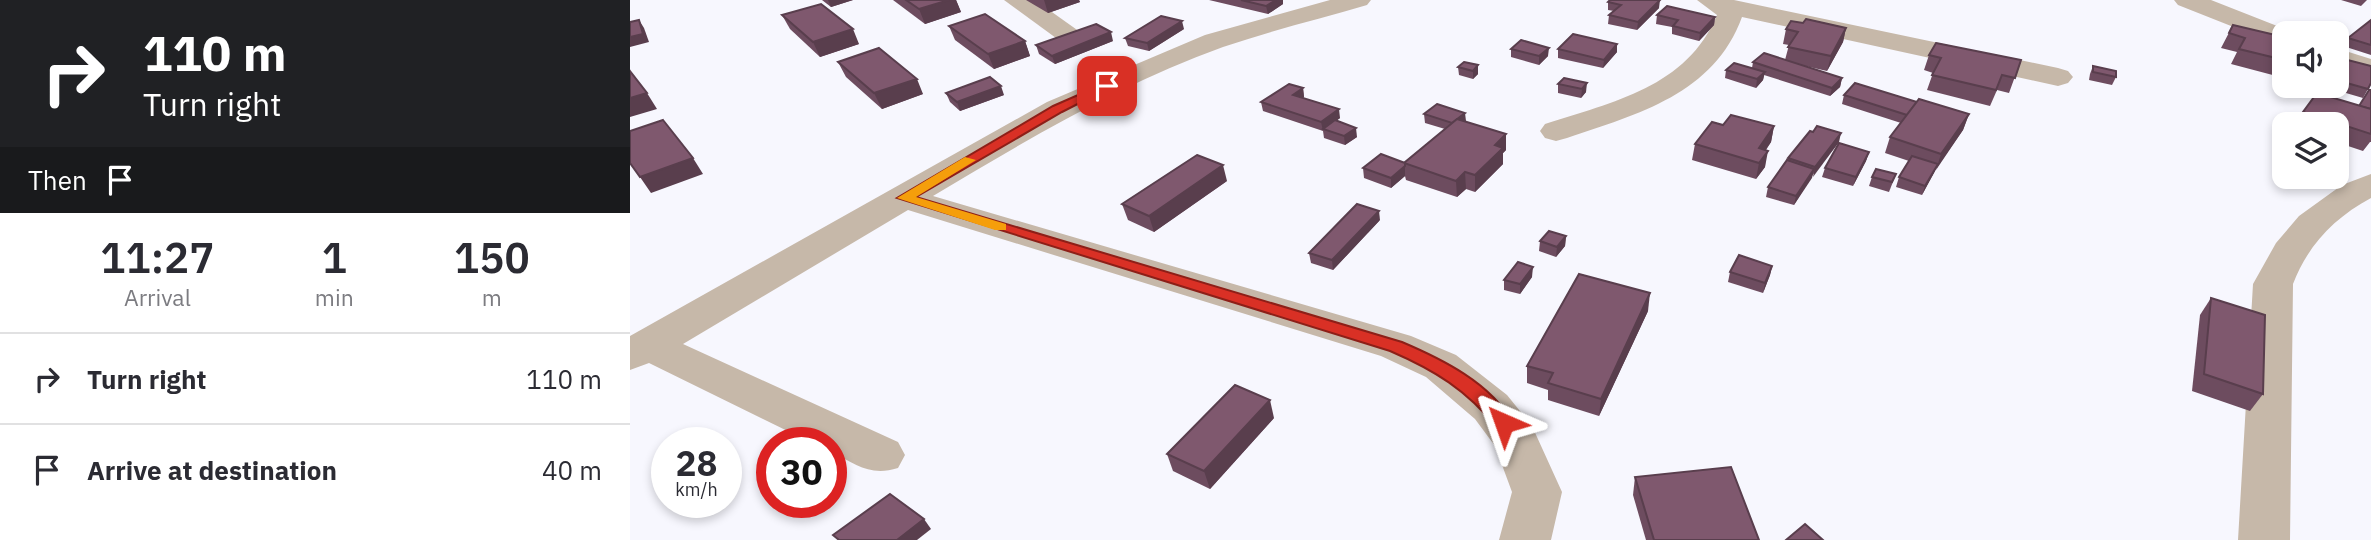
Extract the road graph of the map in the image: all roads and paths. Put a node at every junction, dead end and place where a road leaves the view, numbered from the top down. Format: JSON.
{"nodes":[{"id":1,"x":1017,"y":0,"type":"edge"},
{"id":2,"x":1358,"y":0,"type":"edge"},
{"id":3,"x":2187,"y":0,"type":"edge"},
{"id":4,"x":1718,"y":3,"type":"edge"},
{"id":5,"x":1066,"y":32,"type":"edge"},
{"id":6,"x":2272,"y":32,"type":"edge"},
{"id":7,"x":2349,"y":61,"type":"edge"},
{"id":8,"x":2371,"y":69,"type":"edge"},
{"id":9,"x":2058,"y":76,"type":"dead end"},
{"id":10,"x":1556,"y":131,"type":"dead end"},
{"id":11,"x":2371,"y":184,"type":"edge"},
{"id":12,"x":904,"y":198,"type":"junction"},
{"id":13,"x":639,"y":350,"type":"edge"},
{"id":14,"x":881,"y":455,"type":"dead end"},
{"id":15,"x":1525,"y":540,"type":"edge"},
{"id":16,"x":2264,"y":540,"type":"edge"}],
"edges":[{"from":1,"to":5,"type":"street"},
{"from":2,"to":12,"type":"street"},
{"from":3,"to":6,"type":"street"},
{"from":4,"to":9,"type":"street"},
{"from":4,"to":10,"type":"street"},
{"from":7,"to":8,"type":"street"},
{"from":11,"to":16,"type":"street"},
{"from":12,"to":13,"type":"street"},
{"from":12,"to":15,"type":"street"},
{"from":13,"to":14,"type":"street"}]}
